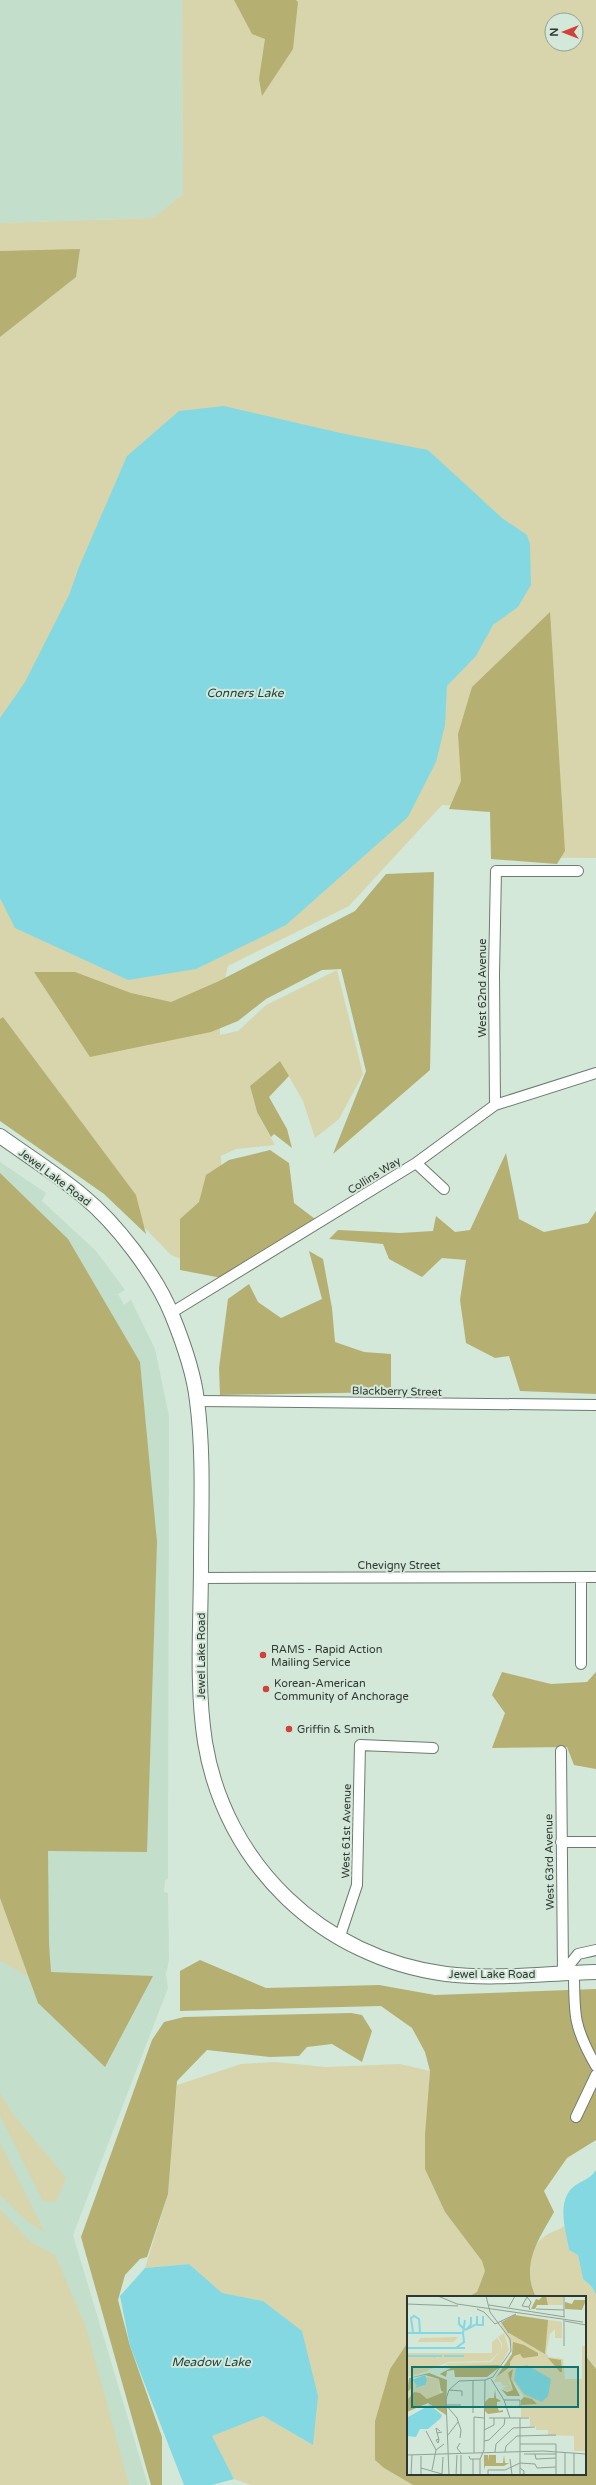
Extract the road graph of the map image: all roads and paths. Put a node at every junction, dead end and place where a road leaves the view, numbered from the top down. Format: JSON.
{"nodes":[{"id":1,"x":578,"y":871,"type":"dead end"},
{"id":2,"x":596,"y":1073,"type":"edge"},
{"id":3,"x":495,"y":1105,"type":"junction"},
{"id":4,"x":0,"y":1136,"type":"edge"},
{"id":5,"x":416,"y":1163,"type":"junction"},
{"id":6,"x":444,"y":1189,"type":"dead end"},
{"id":7,"x":171,"y":1313,"type":"junction"},
{"id":8,"x":197,"y":1401,"type":"junction"},
{"id":9,"x":596,"y":1405,"type":"edge"},
{"id":10,"x":580,"y":1577,"type":"junction"},
{"id":11,"x":596,"y":1577,"type":"edge"},
{"id":12,"x":201,"y":1578,"type":"junction"},
{"id":13,"x":581,"y":1664,"type":"dead end"},
{"id":14,"x":433,"y":1748,"type":"dead end"},
{"id":15,"x":561,"y":1751,"type":"dead end"},
{"id":16,"x":561,"y":1842,"type":"junction"},
{"id":17,"x":596,"y":1842,"type":"edge"},
{"id":18,"x":339,"y":1939,"type":"junction"},
{"id":19,"x":596,"y":1950,"type":"edge"},
{"id":20,"x":596,"y":1972,"type":"edge"},
{"id":21,"x":568,"y":1973,"type":"junction"},
{"id":22,"x":596,"y":2066,"type":"edge"},
{"id":23,"x":596,"y":2075,"type":"edge"},
{"id":24,"x":576,"y":2117,"type":"dead end"}],
"edges":[{"from":1,"to":3,"type":"street","name":"West 62nd Avenue"},
{"from":2,"to":3,"type":"street","name":"Collins Way"},
{"from":3,"to":5,"type":"street","name":"Collins Way"},
{"from":4,"to":7,"type":"main road","name":"Jewel Lake Road"},
{"from":5,"to":6,"type":"street"},
{"from":5,"to":7,"type":"street","name":"Collins Way"},
{"from":7,"to":8,"type":"main road","name":"Jewel Lake Road"},
{"from":8,"to":9,"type":"street","name":"Blackberry Street"},
{"from":8,"to":12,"type":"main road","name":"Jewel Lake Road"},
{"from":10,"to":11,"type":"street","name":"Chevigny Street"},
{"from":10,"to":12,"type":"street","name":"Chevigny Street"},
{"from":10,"to":13,"type":"street"},
{"from":12,"to":18,"type":"main road","name":"Jewel Lake Road"},
{"from":14,"to":18,"type":"street","name":"West 61st Avenue"},
{"from":15,"to":16,"type":"street","name":"West 63rd Avenue"},
{"from":16,"to":17,"type":"street"},
{"from":16,"to":21,"type":"street","name":"West 63rd Avenue"},
{"from":18,"to":21,"type":"main road","name":"Jewel Lake Road"},
{"from":19,"to":21,"type":"street"},
{"from":20,"to":21,"type":"main road","name":"Jewel Lake Road"},
{"from":21,"to":22,"type":"street","name":"West 63rd Avenue"},
{"from":23,"to":24,"type":"street"}]}
